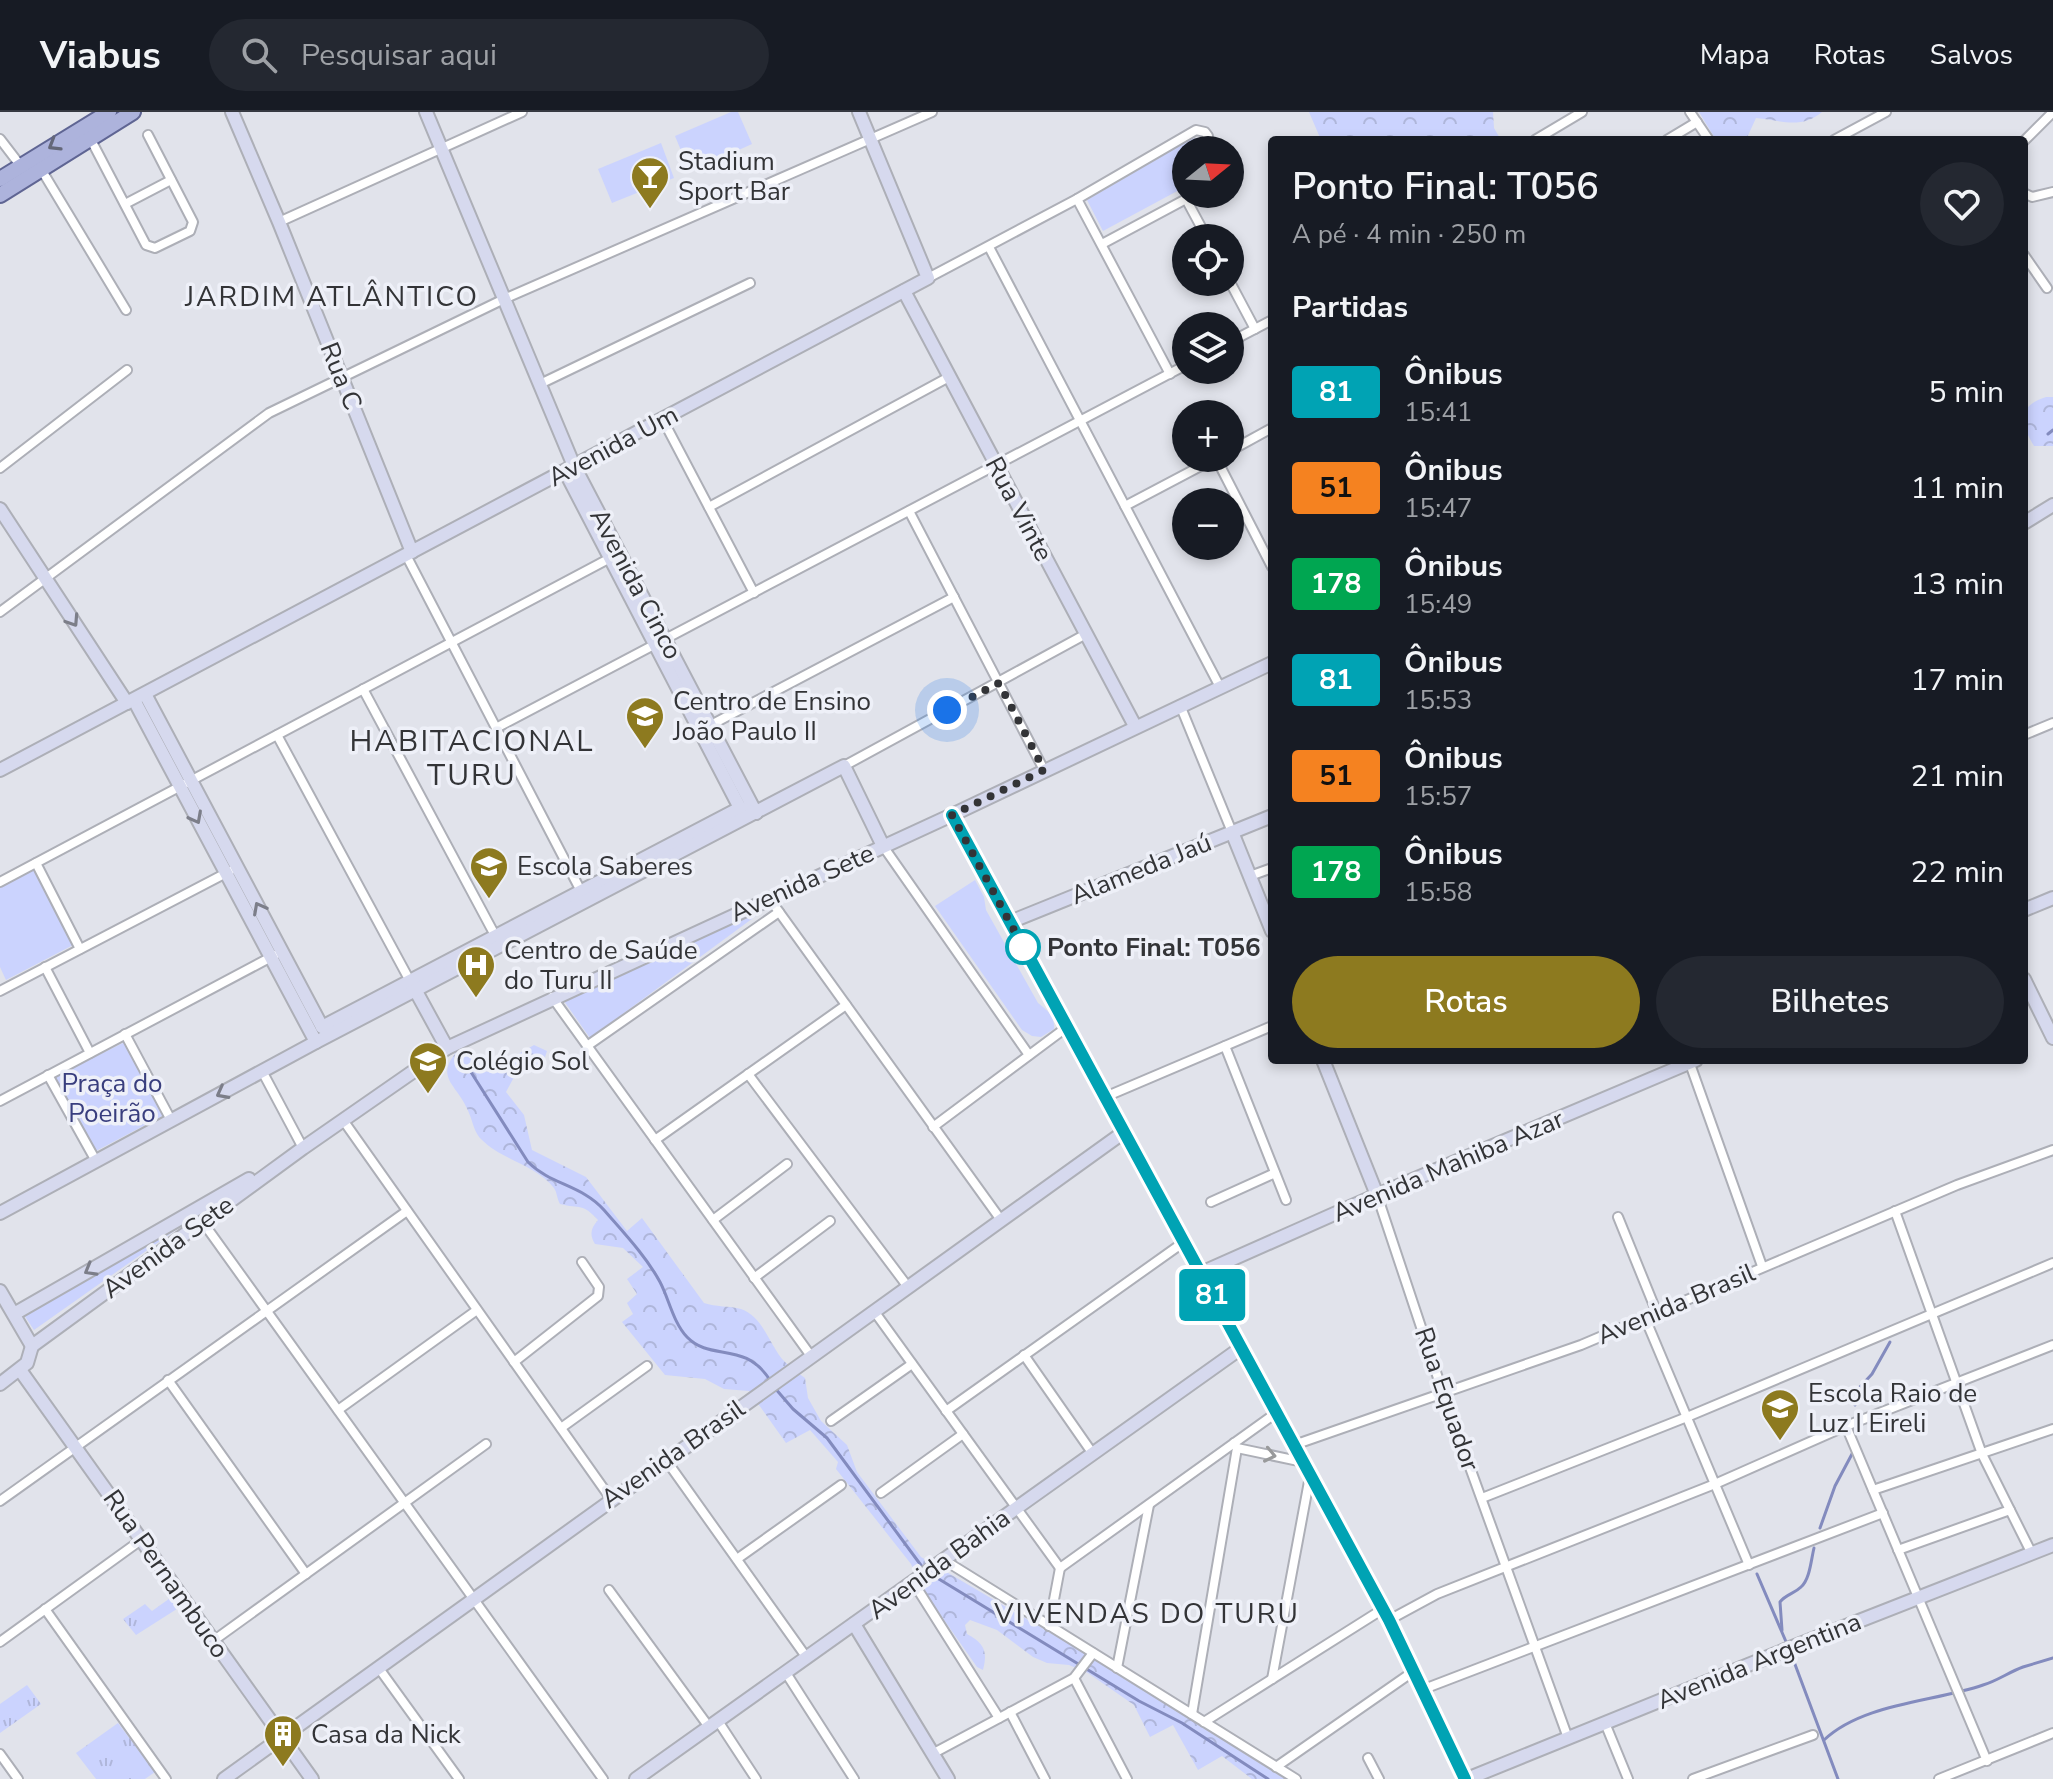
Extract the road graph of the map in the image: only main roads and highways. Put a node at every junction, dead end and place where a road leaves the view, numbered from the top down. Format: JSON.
{"nodes":[{"id":1,"x":109,"y":112,"type":"edge"},
{"id":2,"x":133,"y":112,"type":"edge"},
{"id":3,"x":0,"y":179,"type":"edge"},
{"id":4,"x":0,"y":195,"type":"edge"}],
"edges":[{"from":1,"to":3,"type":"main road","one_way":true},
{"from":2,"to":4,"type":"main road"}]}
